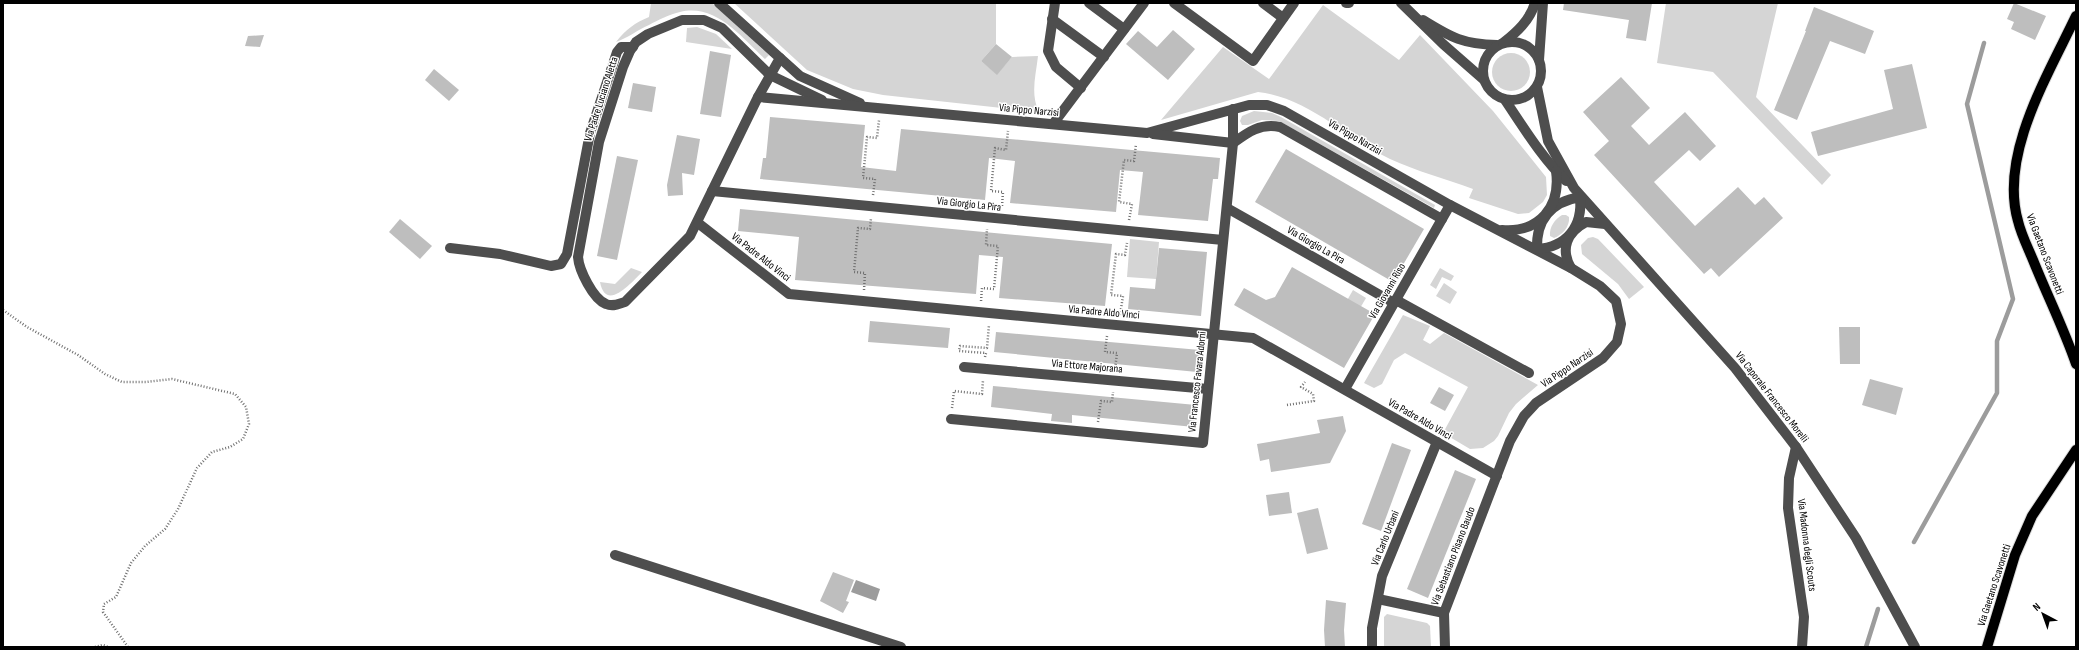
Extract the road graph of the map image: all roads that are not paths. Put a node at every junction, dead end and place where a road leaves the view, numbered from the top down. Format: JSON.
{"nodes":[{"id":1,"x":719,"y":3,"type":"edge"},
{"id":2,"x":1055,"y":3,"type":"edge"},
{"id":3,"x":1089,"y":3,"type":"edge"},
{"id":4,"x":1144,"y":3,"type":"edge"},
{"id":5,"x":1174,"y":3,"type":"edge"},
{"id":6,"x":1263,"y":3,"type":"edge"},
{"id":7,"x":1294,"y":3,"type":"edge"},
{"id":8,"x":1400,"y":3,"type":"edge"},
{"id":9,"x":1535,"y":3,"type":"edge"},
{"id":10,"x":1543,"y":3,"type":"edge"},
{"id":11,"x":1408,"y":10,"type":"junction"},
{"id":12,"x":2076,"y":16,"type":"edge"},
{"id":13,"x":1283,"y":18,"type":"junction"},
{"id":14,"x":1052,"y":19,"type":"junction"},
{"id":15,"x":1124,"y":29,"type":"junction"},
{"id":16,"x":1500,"y":44,"type":"junction"},
{"id":17,"x":633,"y":47,"type":"junction"},
{"id":18,"x":1104,"y":57,"type":"junction"},
{"id":19,"x":780,"y":58,"type":"junction"},
{"id":20,"x":1539,"y":60,"type":"junction"},
{"id":21,"x":770,"y":75,"type":"junction"},
{"id":22,"x":1483,"y":80,"type":"junction"},
{"id":23,"x":1536,"y":87,"type":"junction"},
{"id":24,"x":1081,"y":88,"type":"junction"},
{"id":25,"x":758,"y":97,"type":"junction"},
{"id":26,"x":1504,"y":100,"type":"junction"},
{"id":27,"x":828,"y":103,"type":"junction"},
{"id":28,"x":869,"y":107,"type":"junction"},
{"id":29,"x":1233,"y":109,"type":"junction"},
{"id":30,"x":1053,"y":124,"type":"junction"},
{"id":31,"x":1142,"y":133,"type":"junction"},
{"id":32,"x":1233,"y":143,"type":"junction"},
{"id":33,"x":1556,"y":171,"type":"junction"},
{"id":34,"x":1574,"y":188,"type":"junction"},
{"id":35,"x":712,"y":191,"type":"junction"},
{"id":36,"x":1580,"y":196,"type":"junction"},
{"id":37,"x":1450,"y":205,"type":"junction"},
{"id":38,"x":1227,"y":208,"type":"junction"},
{"id":39,"x":1546,"y":214,"type":"junction"},
{"id":40,"x":1442,"y":219,"type":"junction"},
{"id":41,"x":698,"y":223,"type":"junction"},
{"id":42,"x":1605,"y":224,"type":"junction"},
{"id":43,"x":1499,"y":229,"type":"junction"},
{"id":44,"x":1571,"y":233,"type":"junction"},
{"id":45,"x":1223,"y":240,"type":"junction"},
{"id":46,"x":450,"y":248,"type":"dead end"},
{"id":47,"x":1537,"y":249,"type":"junction"},
{"id":48,"x":1571,"y":268,"type":"junction"},
{"id":49,"x":1395,"y":302,"type":"junction"},
{"id":50,"x":1214,"y":334,"type":"junction"},
{"id":51,"x":2076,"y":364,"type":"edge"},
{"id":52,"x":964,"y":367,"type":"dead end"},
{"id":53,"x":1530,"y":373,"type":"dead end"},
{"id":54,"x":1208,"y":389,"type":"junction"},
{"id":55,"x":1345,"y":389,"type":"junction"},
{"id":56,"x":951,"y":419,"type":"road end"},
{"id":57,"x":1437,"y":442,"type":"junction"},
{"id":58,"x":1796,"y":447,"type":"junction"},
{"id":59,"x":2076,"y":450,"type":"edge"},
{"id":60,"x":1497,"y":476,"type":"junction"},
{"id":61,"x":615,"y":555,"type":"dead end"},
{"id":62,"x":1378,"y":599,"type":"junction"},
{"id":63,"x":1444,"y":613,"type":"junction"},
{"id":64,"x":901,"y":647,"type":"edge"},
{"id":65,"x":1372,"y":647,"type":"edge"},
{"id":66,"x":1445,"y":647,"type":"edge"},
{"id":67,"x":1802,"y":647,"type":"edge"},
{"id":68,"x":1915,"y":647,"type":"edge"},
{"id":69,"x":1987,"y":647,"type":"edge"}],
"edges":[{"from":1,"to":19,"type":"street"},
{"from":2,"to":14,"type":"street"},
{"from":3,"to":15,"type":"street"},
{"from":4,"to":15,"type":"street"},
{"from":5,"to":13,"type":"street"},
{"from":6,"to":13,"type":"street"},
{"from":7,"to":13,"type":"street"},
{"from":8,"to":11,"type":"street"},
{"from":9,"to":16,"type":"street"},
{"from":10,"to":20,"type":"street"},
{"from":11,"to":16,"type":"street"},
{"from":11,"to":22,"type":"street"},
{"from":12,"to":51,"type":"main road","name":"Via Gaetano Scavonetti"},
{"from":14,"to":18,"type":"street"},
{"from":14,"to":24,"type":"street"},
{"from":15,"to":18,"type":"street"},
{"from":16,"to":20,"type":"street"},
{"from":16,"to":22,"type":"street"},
{"from":17,"to":21,"type":"street","name":"Via Padre Luciano Aletta"},
{"from":17,"to":41,"type":"street","name":"Via Padre Luciano Aletta"},
{"from":17,"to":46,"type":"street"},
{"from":18,"to":24,"type":"street"},
{"from":19,"to":21,"type":"street"},
{"from":19,"to":28,"type":"street"},
{"from":20,"to":23,"type":"street"},
{"from":21,"to":25,"type":"street","name":"Via Padre Luciano Aletta"},
{"from":21,"to":27,"type":"street"},
{"from":22,"to":26,"type":"street"},
{"from":23,"to":26,"type":"street"},
{"from":23,"to":34,"type":"street"},
{"from":24,"to":30,"type":"street"},
{"from":25,"to":27,"type":"street","name":"Via Pippo Narzisi"},
{"from":25,"to":35,"type":"street","name":"Via Padre Luciano Aletta"},
{"from":26,"to":33,"type":"street"},
{"from":27,"to":28,"type":"street","name":"Via Pippo Narzisi"},
{"from":28,"to":30,"type":"street","name":"Via Pippo Narzisi"},
{"from":29,"to":31,"type":"street","name":"Via Pippo Narzisi"},
{"from":29,"to":32,"type":"street","name":"Via Francesco Favara Adorni"},
{"from":29,"to":37,"type":"street","name":"Via Pippo Narzisi"},
{"from":30,"to":31,"type":"street","name":"Via Pippo Narzisi"},
{"from":31,"to":32,"type":"street"},
{"from":32,"to":38,"type":"street","name":"Via Francesco Favara Adorni"},
{"from":32,"to":40,"type":"street"},
{"from":33,"to":34,"type":"street"},
{"from":33,"to":39,"type":"street"},
{"from":34,"to":36,"type":"street","name":"Via Caporale Francesco Morelli"},
{"from":35,"to":41,"type":"street","name":"Via Padre Luciano Aletta"},
{"from":35,"to":45,"type":"street","name":"Via Giorgio La Pira"},
{"from":36,"to":39,"type":"street"},
{"from":36,"to":42,"type":"street","name":"Via Caporale Francesco Morelli"},
{"from":36,"to":44,"type":"street"},
{"from":37,"to":40,"type":"street","name":"Via Giovanni Riso"},
{"from":37,"to":43,"type":"street","name":"Via Pippo Narzisi"},
{"from":38,"to":45,"type":"street","name":"Via Francesco Favara Adorni"},
{"from":38,"to":49,"type":"street","name":"Via Giorgio La Pira"},
{"from":39,"to":43,"type":"street"},
{"from":39,"to":47,"type":"street"},
{"from":40,"to":49,"type":"street","name":"Via Giovanni Riso"},
{"from":41,"to":50,"type":"street","name":"Via Padre Aldo Vinci"},
{"from":42,"to":44,"type":"street"},
{"from":42,"to":58,"type":"street","name":"Via Caporale Francesco Morelli"},
{"from":43,"to":47,"type":"street","name":"Via Pippo Narzisi"},
{"from":44,"to":47,"type":"street"},
{"from":44,"to":48,"type":"street"},
{"from":45,"to":50,"type":"street","name":"Via Francesco Favara Adorni"},
{"from":47,"to":48,"type":"street","name":"Via Pippo Narzisi"},
{"from":48,"to":60,"type":"street","name":"Via Pippo Narzisi"},
{"from":49,"to":53,"type":"street","name":"Via Giorgio La Pira"},
{"from":49,"to":55,"type":"street","name":"Via Giovanni Riso"},
{"from":50,"to":54,"type":"street","name":"Via Francesco Favara Adorni"},
{"from":50,"to":55,"type":"street","name":"Via Padre Aldo Vinci"},
{"from":52,"to":54,"type":"street","name":"Via Ettore Majorana"},
{"from":54,"to":56,"type":"street","name":"Via Francesco Favara Adorni"},
{"from":55,"to":57,"type":"street","name":"Via Padre Aldo Vinci"},
{"from":57,"to":60,"type":"street","name":"Via Padre Aldo Vinci"},
{"from":57,"to":62,"type":"street","name":"Via Carlo Urbani"},
{"from":58,"to":67,"type":"street","name":"Via Madonna degli Scouts"},
{"from":58,"to":68,"type":"street","name":"Via Caporale Francesco Morelli"},
{"from":59,"to":69,"type":"main road","name":"Via Gaetano Scavonetti"},
{"from":60,"to":63,"type":"street","name":"Via Sebastiano Pisano Baudo"},
{"from":61,"to":64,"type":"street"},
{"from":62,"to":63,"type":"street"},
{"from":62,"to":65,"type":"street","name":"Via Carlo Urbani"},
{"from":63,"to":66,"type":"street","name":"Via Sebastiano Pisano Baudo"}]}
